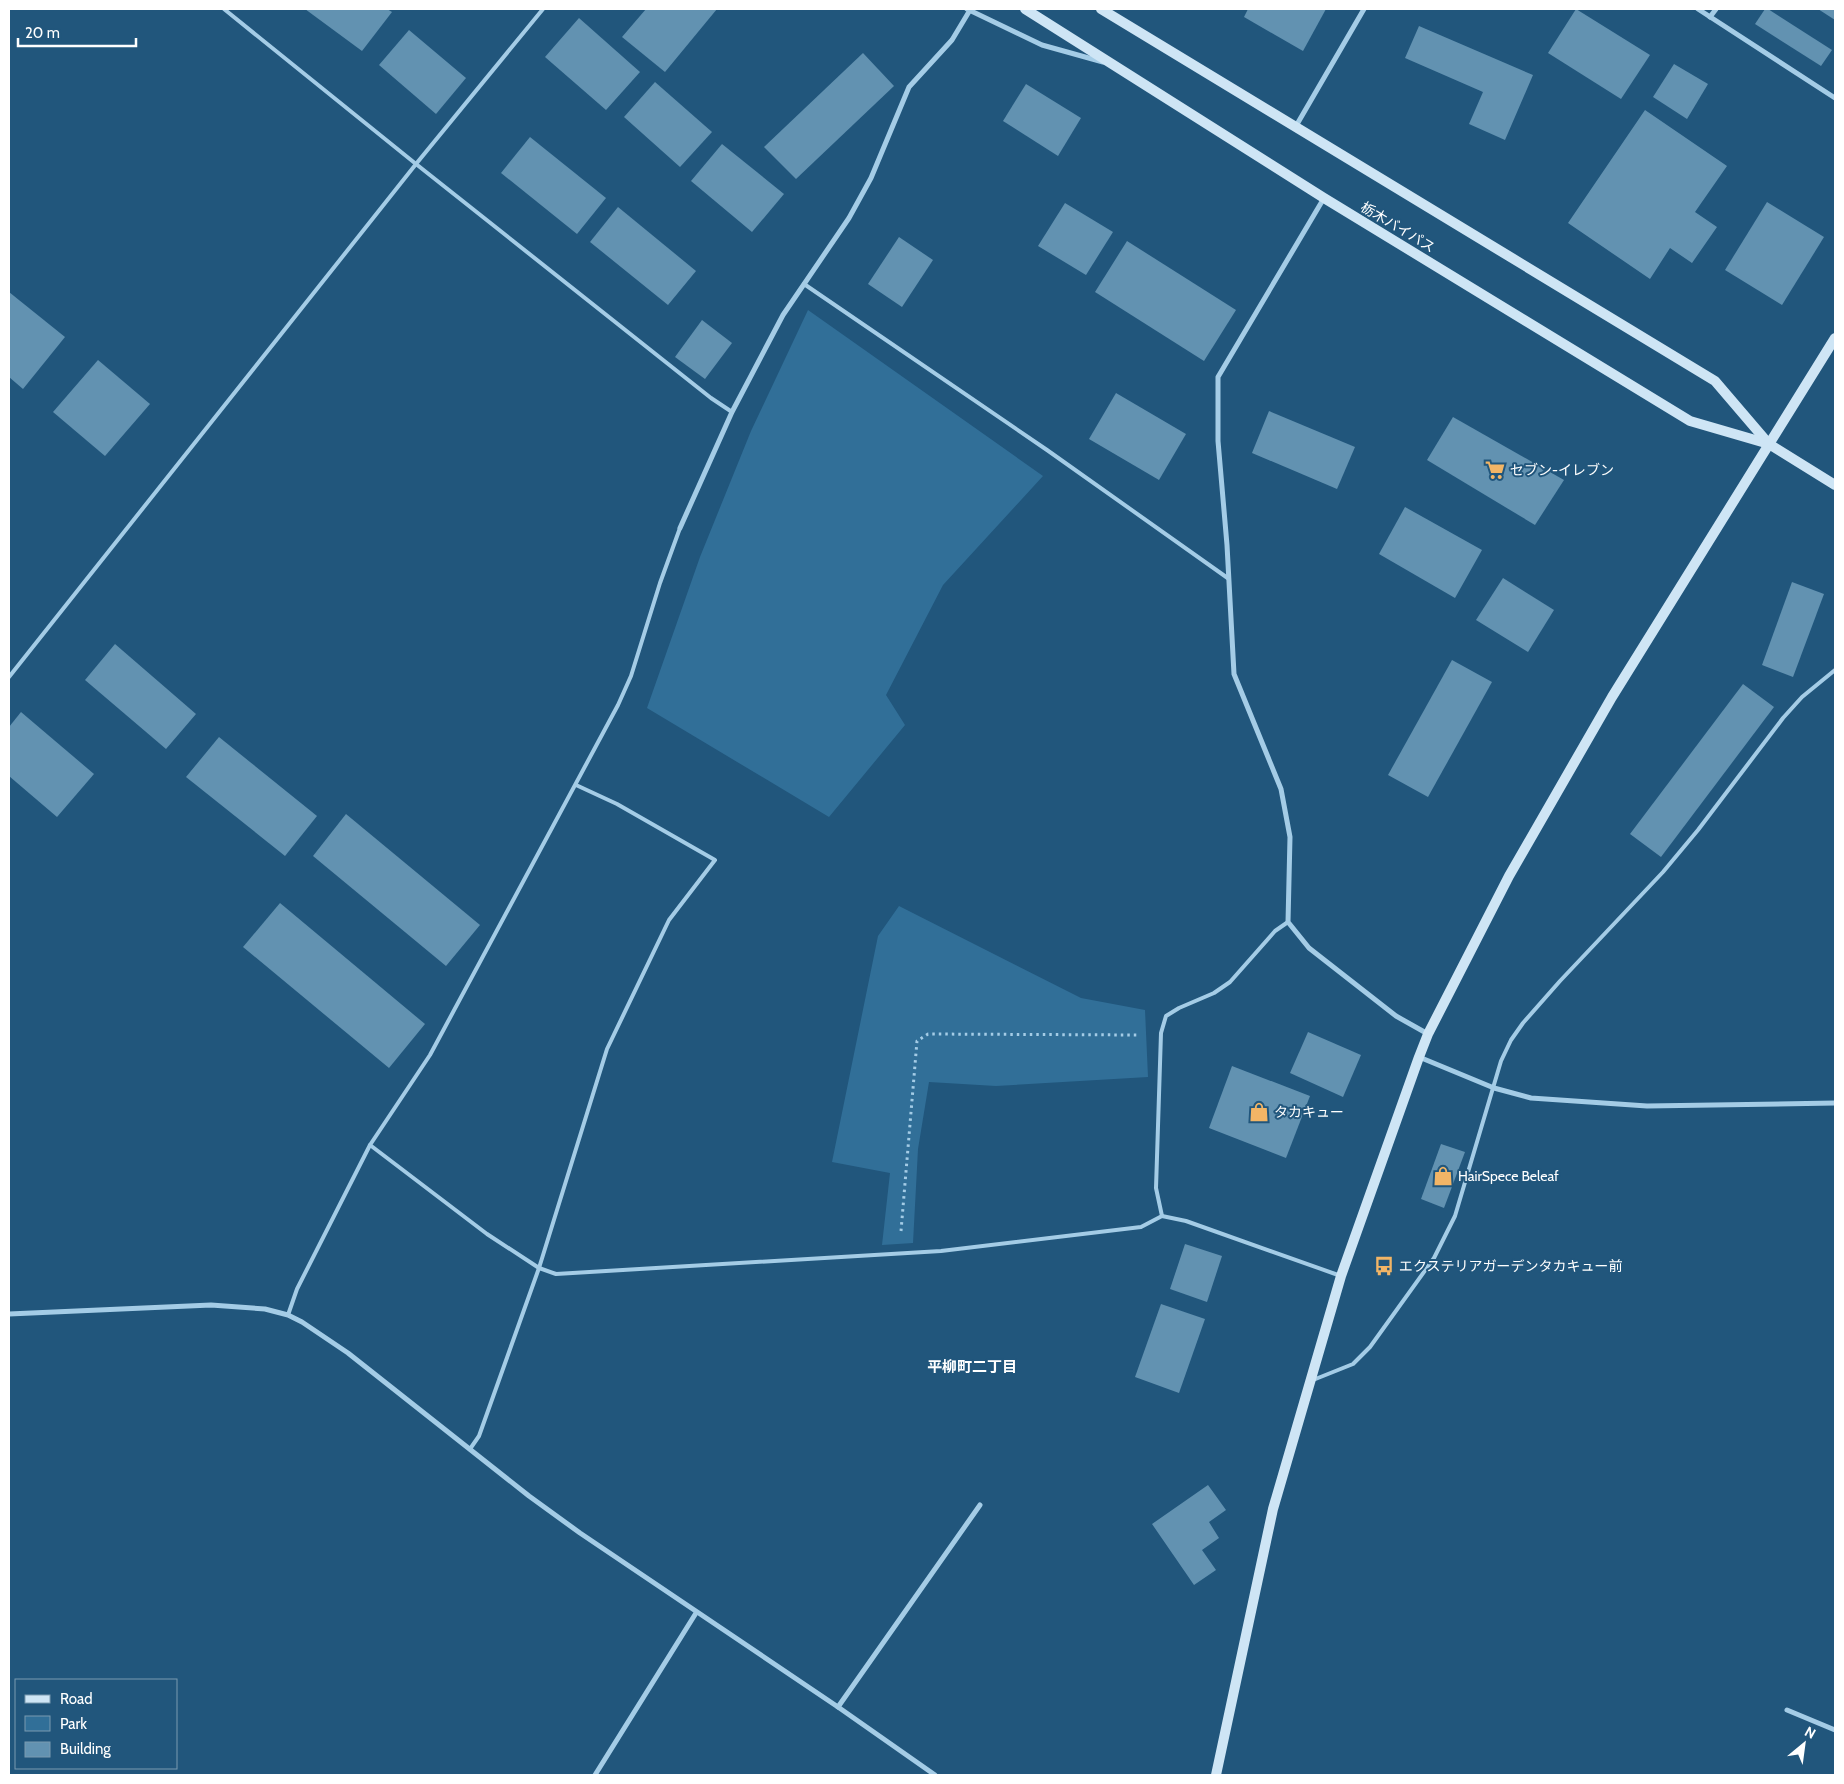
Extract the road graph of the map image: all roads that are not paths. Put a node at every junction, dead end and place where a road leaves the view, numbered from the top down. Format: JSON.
{"nodes":[{"id":1,"x":224,"y":9,"type":"edge"},
{"id":2,"x":543,"y":9,"type":"edge"},
{"id":3,"x":1025,"y":9,"type":"edge"},
{"id":4,"x":1101,"y":9,"type":"edge"},
{"id":5,"x":1364,"y":9,"type":"edge"},
{"id":6,"x":1698,"y":9,"type":"edge"},
{"id":7,"x":1716,"y":9,"type":"edge"},
{"id":8,"x":968,"y":10,"type":"edge"},
{"id":9,"x":1111,"y":13,"type":"edge"},
{"id":10,"x":1710,"y":17,"type":"junction"},
{"id":11,"x":1116,"y":66,"type":"junction"},
{"id":12,"x":1835,"y":98,"type":"edge"},
{"id":13,"x":1296,"y":126,"type":"junction"},
{"id":14,"x":416,"y":164,"type":"junction"},
{"id":15,"x":1324,"y":198,"type":"junction"},
{"id":16,"x":804,"y":284,"type":"junction"},
{"id":17,"x":1835,"y":338,"type":"edge"},
{"id":18,"x":732,"y":412,"type":"junction"},
{"id":19,"x":1769,"y":444,"type":"junction"},
{"id":20,"x":1835,"y":485,"type":"edge"},
{"id":21,"x":680,"y":528,"type":"joint"},
{"id":22,"x":1229,"y":580,"type":"junction"},
{"id":23,"x":1835,"y":670,"type":"edge"},
{"id":24,"x":9,"y":678,"type":"edge"},
{"id":25,"x":576,"y":785,"type":"junction"},
{"id":26,"x":1288,"y":922,"type":"junction"},
{"id":27,"x":1428,"y":1034,"type":"junction"},
{"id":28,"x":1419,"y":1057,"type":"junction"},
{"id":29,"x":1494,"y":1088,"type":"junction"},
{"id":30,"x":1835,"y":1103,"type":"edge"},
{"id":31,"x":370,"y":1145,"type":"junction"},
{"id":32,"x":1162,"y":1216,"type":"junction"},
{"id":33,"x":539,"y":1268,"type":"junction"},
{"id":34,"x":1341,"y":1276,"type":"junction"},
{"id":35,"x":9,"y":1314,"type":"edge"},
{"id":36,"x":288,"y":1315,"type":"junction"},
{"id":37,"x":1309,"y":1381,"type":"junction"},
{"id":38,"x":470,"y":1449,"type":"junction"},
{"id":39,"x":980,"y":1505,"type":"dead end"},
{"id":40,"x":696,"y":1613,"type":"junction"},
{"id":41,"x":838,"y":1707,"type":"junction"},
{"id":42,"x":1787,"y":1710,"type":"dead end"},
{"id":43,"x":1835,"y":1730,"type":"edge"},
{"id":44,"x":595,"y":1775,"type":"edge"},
{"id":45,"x":935,"y":1775,"type":"edge"},
{"id":46,"x":1216,"y":1775,"type":"edge"}],
"edges":[{"from":1,"to":14,"type":"lane"},
{"from":2,"to":14,"type":"lane"},
{"from":3,"to":11,"type":"main road","name":"栃木バイパス"},
{"from":4,"to":9,"type":"main road","name":"栃木バイパス"},
{"from":5,"to":13,"type":"street"},
{"from":6,"to":10,"type":"street"},
{"from":7,"to":10,"type":"street"},
{"from":8,"to":11,"type":"street"},
{"from":8,"to":16,"type":"street"},
{"from":9,"to":13,"type":"main road","name":"栃木バイパス"},
{"from":10,"to":12,"type":"street"},
{"from":11,"to":15,"type":"main road","name":"栃木バイパス"},
{"from":13,"to":19,"type":"main road","name":"栃木バイパス"},
{"from":14,"to":18,"type":"lane"},
{"from":14,"to":24,"type":"lane"},
{"from":15,"to":19,"type":"main road","name":"栃木バイパス"},
{"from":15,"to":22,"type":"street"},
{"from":16,"to":18,"type":"street"},
{"from":16,"to":22,"type":"lane"},
{"from":17,"to":19,"type":"main road"},
{"from":18,"to":21,"type":"street"},
{"from":19,"to":20,"type":"main road","name":"栃木バイパス"},
{"from":19,"to":27,"type":"main road"},
{"from":21,"to":25,"type":"lane"},
{"from":22,"to":26,"type":"street"},
{"from":23,"to":29,"type":"lane"},
{"from":25,"to":31,"type":"lane"},
{"from":25,"to":33,"type":"lane"},
{"from":26,"to":27,"type":"street"},
{"from":26,"to":32,"type":"lane"},
{"from":27,"to":28,"type":"main road"},
{"from":28,"to":29,"type":"street"},
{"from":28,"to":34,"type":"main road"},
{"from":29,"to":30,"type":"street"},
{"from":29,"to":37,"type":"lane"},
{"from":31,"to":33,"type":"lane"},
{"from":31,"to":36,"type":"lane"},
{"from":32,"to":33,"type":"lane"},
{"from":32,"to":34,"type":"lane"},
{"from":33,"to":38,"type":"lane"},
{"from":34,"to":37,"type":"main road"},
{"from":35,"to":36,"type":"street"},
{"from":36,"to":38,"type":"street"},
{"from":37,"to":46,"type":"main road"},
{"from":38,"to":40,"type":"street"},
{"from":39,"to":41,"type":"street"},
{"from":40,"to":41,"type":"street"},
{"from":40,"to":44,"type":"street"},
{"from":41,"to":45,"type":"street"},
{"from":42,"to":43,"type":"street"}]}
